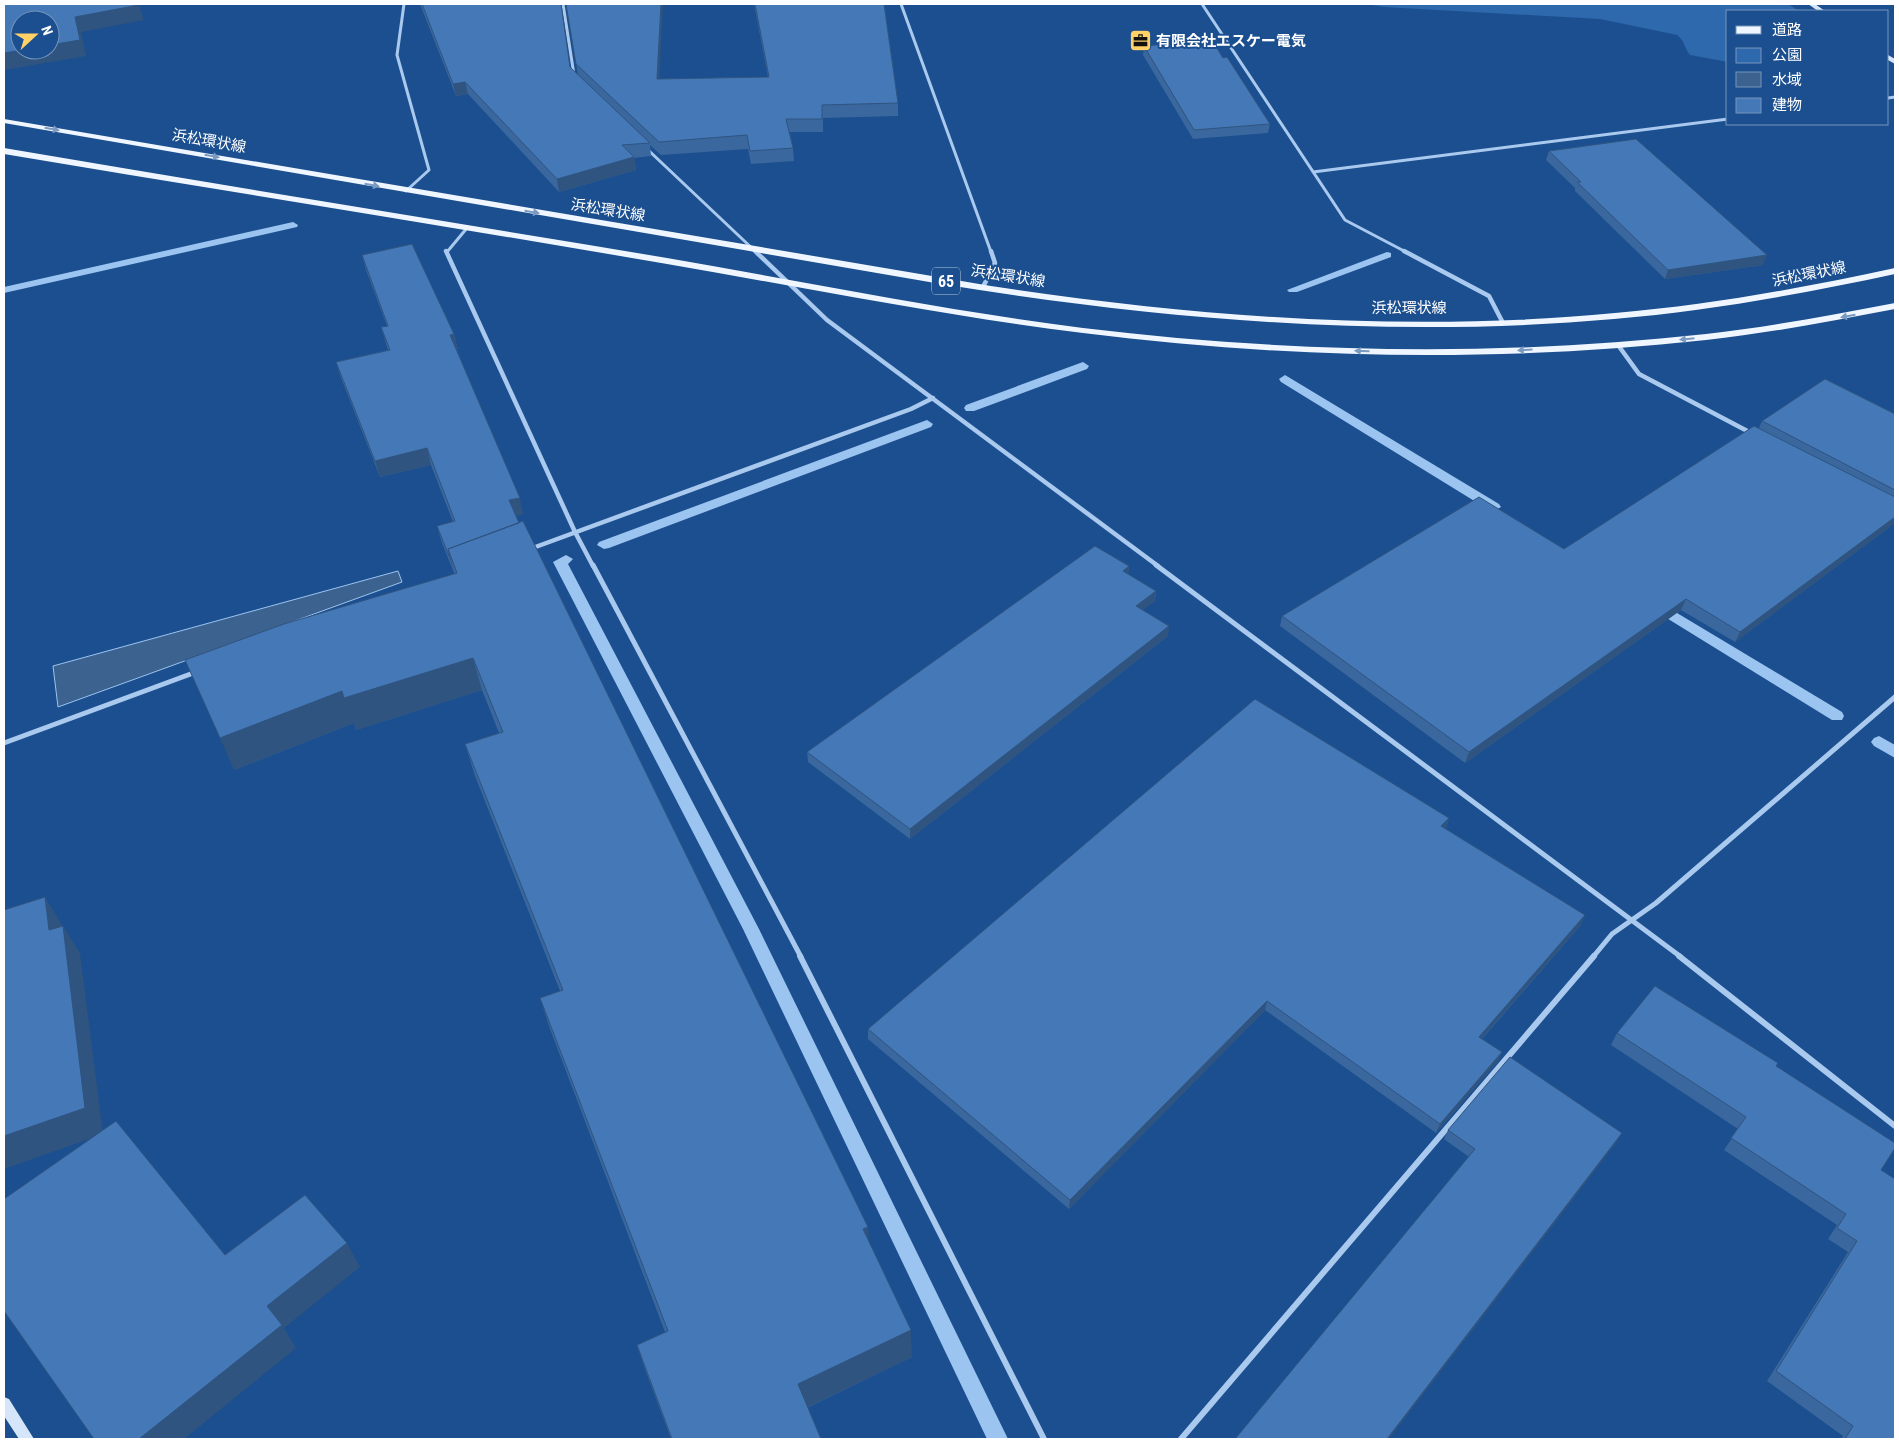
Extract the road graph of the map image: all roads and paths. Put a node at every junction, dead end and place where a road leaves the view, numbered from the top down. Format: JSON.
{"nodes":[{"id":1,"x":404,"y":4,"type":"edge"},
{"id":2,"x":563,"y":4,"type":"edge"},
{"id":3,"x":901,"y":4,"type":"edge"},
{"id":4,"x":1202,"y":4,"type":"edge"},
{"id":5,"x":575,"y":78,"type":"edge"},
{"id":6,"x":1726,"y":119,"type":"edge"},
{"id":7,"x":4,"y":121,"type":"edge"},
{"id":8,"x":639,"y":141,"type":"edge"},
{"id":9,"x":4,"y":151,"type":"edge"},
{"id":10,"x":1313,"y":172,"type":"junction"},
{"id":11,"x":406,"y":191,"type":"junction"},
{"id":12,"x":467,"y":228,"type":"junction"},
{"id":13,"x":753,"y":249,"type":"junction"},
{"id":14,"x":1895,"y":271,"type":"edge"},
{"id":15,"x":787,"y":282,"type":"junction"},
{"id":16,"x":983,"y":287,"type":"junction"},
{"id":17,"x":1895,"y":306,"type":"edge"},
{"id":18,"x":1503,"y":322,"type":"junction"},
{"id":19,"x":1618,"y":345,"type":"junction"},
{"id":20,"x":933,"y":398,"type":"junction"},
{"id":21,"x":1762,"y":438,"type":"edge"},
{"id":22,"x":575,"y":532,"type":"junction"},
{"id":23,"x":528,"y":550,"type":"edge"},
{"id":24,"x":200,"y":670,"type":"edge"},
{"id":25,"x":1895,"y":697,"type":"edge"},
{"id":26,"x":4,"y":743,"type":"edge"},
{"id":27,"x":1633,"y":920,"type":"junction"},
{"id":28,"x":1895,"y":1126,"type":"edge"},
{"id":29,"x":4,"y":1404,"type":"edge"},
{"id":30,"x":27,"y":1439,"type":"edge"},
{"id":31,"x":1044,"y":1439,"type":"edge"},
{"id":32,"x":1181,"y":1439,"type":"edge"}],
"edges":[{"from":1,"to":11,"type":"street"},
{"from":2,"to":5,"type":"street"},
{"from":3,"to":16,"type":"street"},
{"from":4,"to":10,"type":"street"},
{"from":6,"to":10,"type":"street"},
{"from":7,"to":11,"type":"main road","name":"浜松環状線","number":"65","one_way":true},
{"from":8,"to":13,"type":"street"},
{"from":9,"to":12,"type":"main road","number":"65"},
{"from":10,"to":18,"type":"street"},
{"from":11,"to":13,"type":"main road","name":"浜松環状線","number":"65","one_way":true},
{"from":12,"to":15,"type":"main road","number":"65"},
{"from":12,"to":22,"type":"street"},
{"from":13,"to":15,"type":"street"},
{"from":13,"to":16,"type":"main road","name":"浜松環状線","number":"65"},
{"from":14,"to":18,"type":"main road","name":"浜松環状線","number":"65"},
{"from":19,"to":15,"type":"main road","number":"65","one_way":true},
{"from":15,"to":20,"type":"street"},
{"from":16,"to":18,"type":"main road","name":"浜松環状線","number":"65"},
{"from":17,"to":19,"type":"main road","number":"65","one_way":true},
{"from":19,"to":21,"type":"street"},
{"from":20,"to":22,"type":"street"},
{"from":20,"to":27,"type":"street"},
{"from":22,"to":23,"type":"street"},
{"from":22,"to":31,"type":"street"},
{"from":24,"to":26,"type":"street"},
{"from":25,"to":27,"type":"street"},
{"from":27,"to":28,"type":"street"},
{"from":27,"to":32,"type":"street"},
{"from":29,"to":30,"type":"street"}]}
